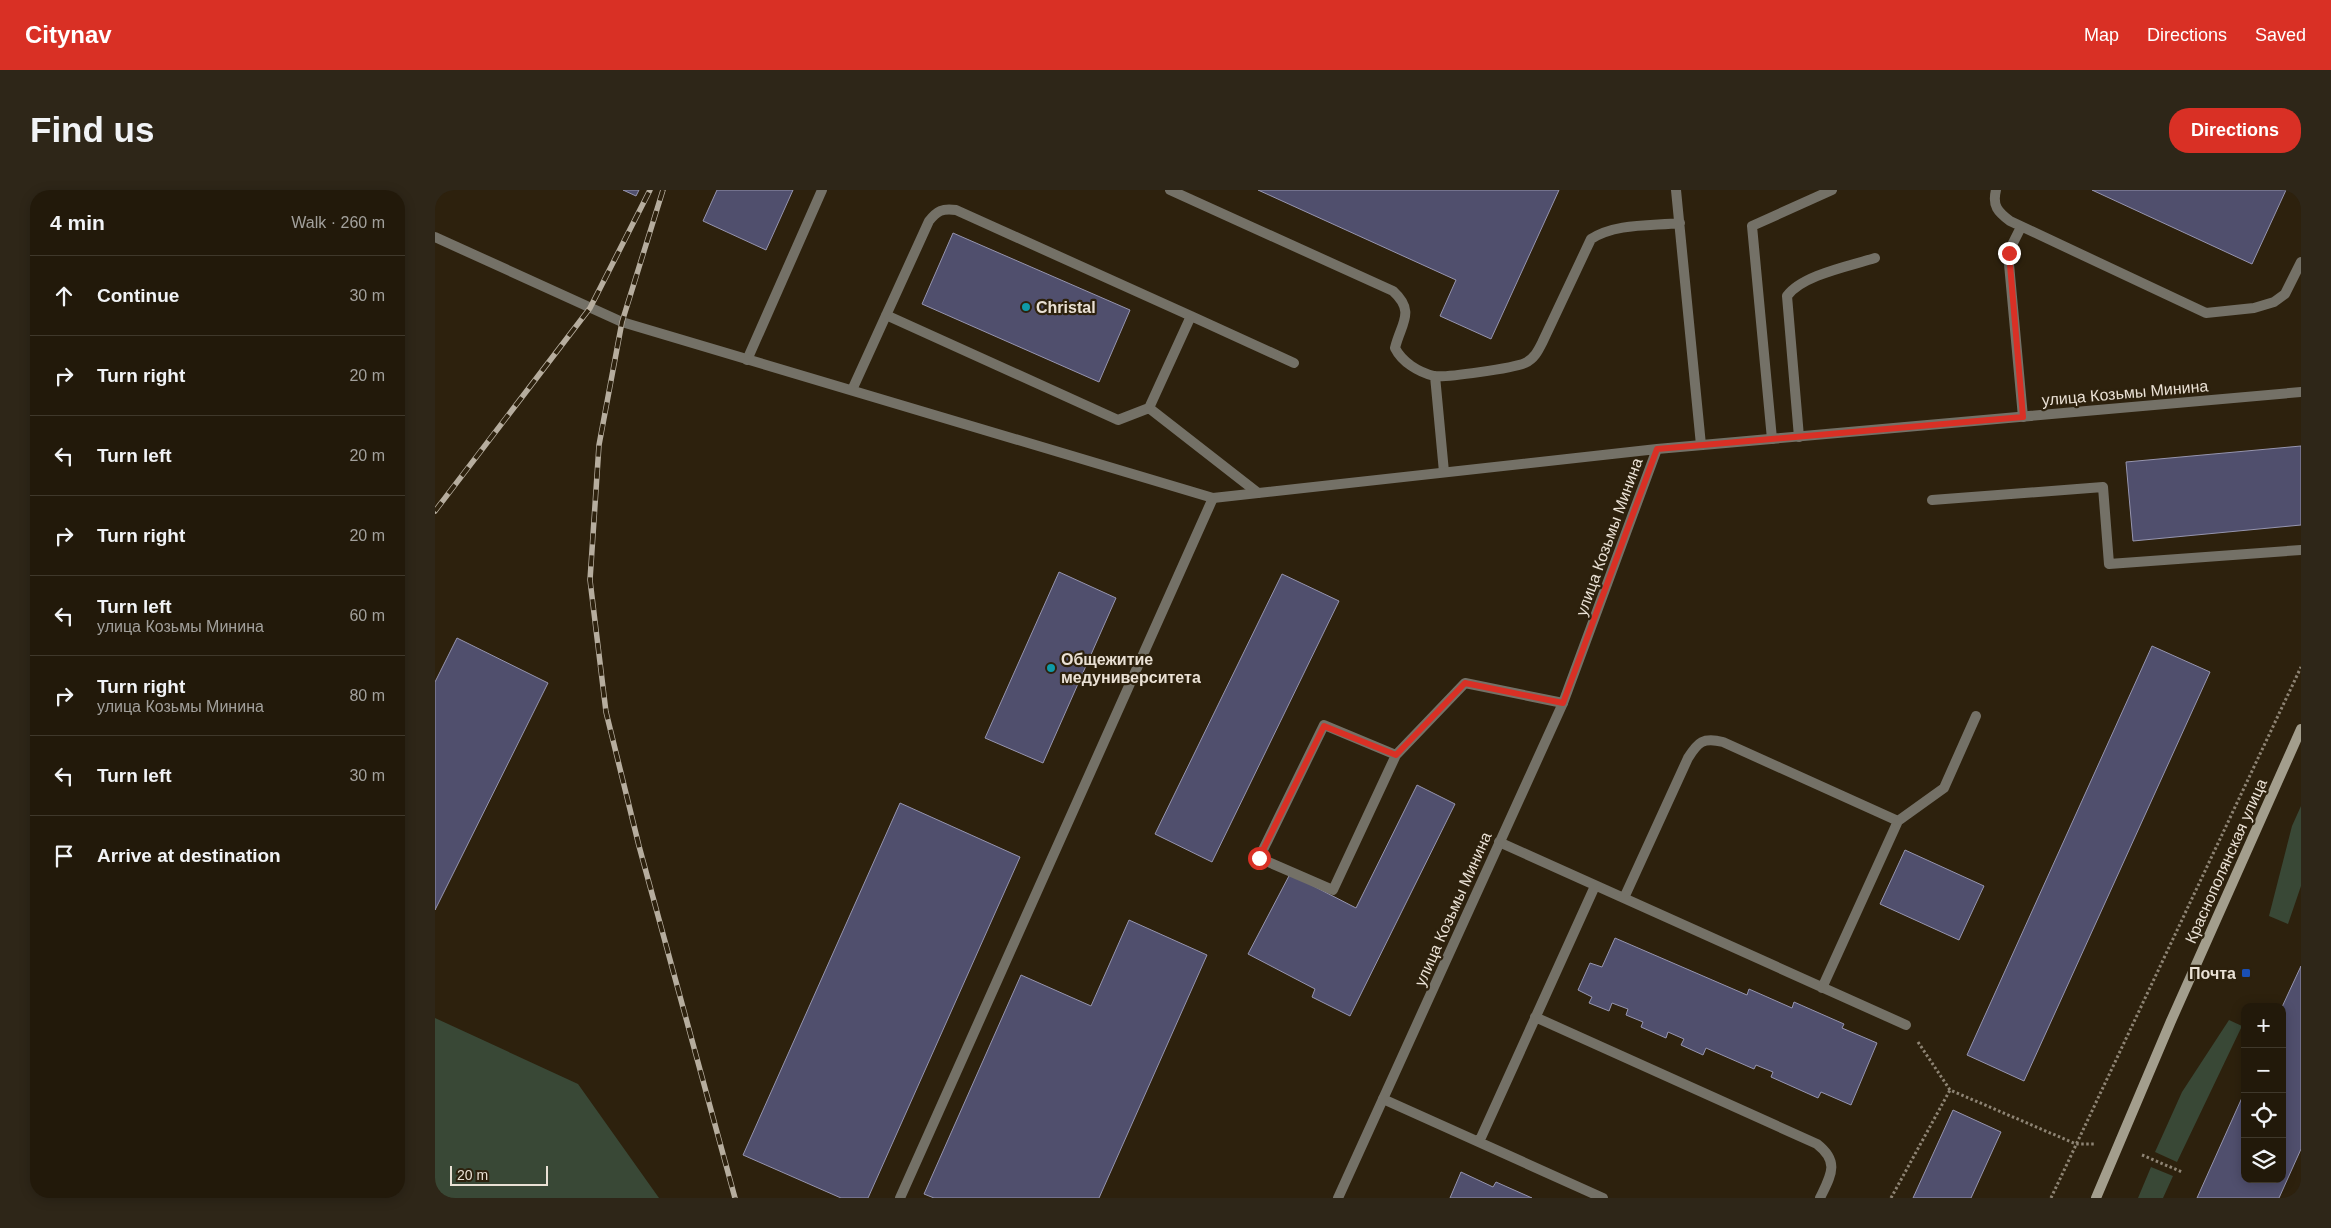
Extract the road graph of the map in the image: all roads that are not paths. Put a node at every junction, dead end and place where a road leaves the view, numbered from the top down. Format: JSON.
{"nodes":[{"id":1,"x":822,"y":190,"type":"edge"},
{"id":2,"x":1170,"y":190,"type":"edge"},
{"id":3,"x":1676,"y":190,"type":"edge"},
{"id":4,"x":1833,"y":190,"type":"edge"},
{"id":5,"x":1996,"y":190,"type":"edge"},
{"id":6,"x":1680,"y":223,"type":"junction"},
{"id":7,"x":2021,"y":227,"type":"junction"},
{"id":8,"x":435,"y":237,"type":"edge"},
{"id":9,"x":1875,"y":258,"type":"dead end"},
{"id":10,"x":2301,"y":262,"type":"edge"},
{"id":11,"x":886,"y":315,"type":"junction"},
{"id":12,"x":1191,"y":316,"type":"junction"},
{"id":13,"x":747,"y":360,"type":"junction"},
{"id":14,"x":1295,"y":363,"type":"dead end"},
{"id":15,"x":1435,"y":376,"type":"junction"},
{"id":16,"x":852,"y":390,"type":"junction"},
{"id":17,"x":2301,"y":392,"type":"edge"},
{"id":18,"x":1149,"y":408,"type":"junction"},
{"id":19,"x":2023,"y":417,"type":"junction"},
{"id":20,"x":1799,"y":437,"type":"junction"},
{"id":21,"x":1772,"y":439,"type":"junction"},
{"id":22,"x":1701,"y":445,"type":"junction"},
{"id":23,"x":1657,"y":449,"type":"junction"},
{"id":24,"x":1444,"y":472,"type":"junction"},
{"id":25,"x":1258,"y":493,"type":"junction"},
{"id":26,"x":1213,"y":498,"type":"junction"},
{"id":27,"x":1932,"y":500,"type":"dead end"},
{"id":28,"x":2301,"y":550,"type":"edge"},
{"id":29,"x":1563,"y":703,"type":"junction"},
{"id":30,"x":1976,"y":716,"type":"dead end"},
{"id":31,"x":2301,"y":729,"type":"edge"},
{"id":32,"x":2297,"y":750,"type":"edge"},
{"id":33,"x":1396,"y":755,"type":"junction"},
{"id":34,"x":1898,"y":821,"type":"junction"},
{"id":35,"x":1499,"y":842,"type":"junction"},
{"id":36,"x":1595,"y":886,"type":"junction"},
{"id":37,"x":1624,"y":898,"type":"junction"},
{"id":38,"x":1822,"y":988,"type":"junction"},
{"id":39,"x":1535,"y":1017,"type":"junction"},
{"id":40,"x":1906,"y":1026,"type":"road end"},
{"id":41,"x":1383,"y":1099,"type":"junction"},
{"id":42,"x":1479,"y":1142,"type":"junction"},
{"id":43,"x":900,"y":1198,"type":"edge"},
{"id":44,"x":1338,"y":1198,"type":"edge"},
{"id":45,"x":1603,"y":1198,"type":"edge"},
{"id":46,"x":1820,"y":1198,"type":"edge"},
{"id":47,"x":2096,"y":1198,"type":"edge"}],
"edges":[{"from":1,"to":13,"type":"street"},
{"from":2,"to":15,"type":"street"},
{"from":3,"to":6,"type":"street"},
{"from":4,"to":21,"type":"street"},
{"from":5,"to":7,"type":"street"},
{"from":6,"to":15,"type":"street"},
{"from":6,"to":22,"type":"street"},
{"from":7,"to":10,"type":"street"},
{"from":7,"to":19,"type":"street"},
{"from":8,"to":13,"type":"street"},
{"from":9,"to":20,"type":"street"},
{"from":11,"to":12,"type":"street"},
{"from":11,"to":16,"type":"street"},
{"from":11,"to":18,"type":"street"},
{"from":12,"to":14,"type":"street"},
{"from":12,"to":18,"type":"street"},
{"from":13,"to":16,"type":"street"},
{"from":15,"to":24,"type":"street"},
{"from":16,"to":26,"type":"street"},
{"from":17,"to":19,"type":"street","name":"улица Козьмы Минина"},
{"from":18,"to":25,"type":"street"},
{"from":19,"to":20,"type":"street","name":"улица Козьмы Минина"},
{"from":20,"to":21,"type":"street","name":"улица Козьмы Минина"},
{"from":21,"to":22,"type":"street","name":"улица Козьмы Минина"},
{"from":22,"to":23,"type":"street","name":"улица Козьмы Минина"},
{"from":23,"to":24,"type":"street"},
{"from":23,"to":29,"type":"street","name":"улица Козьмы Минина"},
{"from":24,"to":25,"type":"street"},
{"from":25,"to":26,"type":"street"},
{"from":26,"to":43,"type":"street"},
{"from":27,"to":28,"type":"street"},
{"from":29,"to":33,"type":"street"},
{"from":29,"to":35,"type":"street","name":"улица Козьмы Минина"},
{"from":30,"to":34,"type":"street"},
{"from":31,"to":32,"type":"main road","name":"Краснополянская улица"},
{"from":32,"to":47,"type":"main road","name":"Краснополянская улица"},
{"from":33,"to":33,"type":"street"},
{"from":34,"to":37,"type":"street"},
{"from":34,"to":38,"type":"street"},
{"from":35,"to":36,"type":"street"},
{"from":35,"to":41,"type":"street","name":"улица Козьмы Минина"},
{"from":36,"to":37,"type":"street"},
{"from":36,"to":39,"type":"street"},
{"from":37,"to":38,"type":"street"},
{"from":38,"to":40,"type":"street"},
{"from":39,"to":42,"type":"street"},
{"from":39,"to":46,"type":"street"},
{"from":41,"to":42,"type":"street"},
{"from":41,"to":44,"type":"street","name":"улица Козьмы Минина"},
{"from":42,"to":45,"type":"street"}]}
